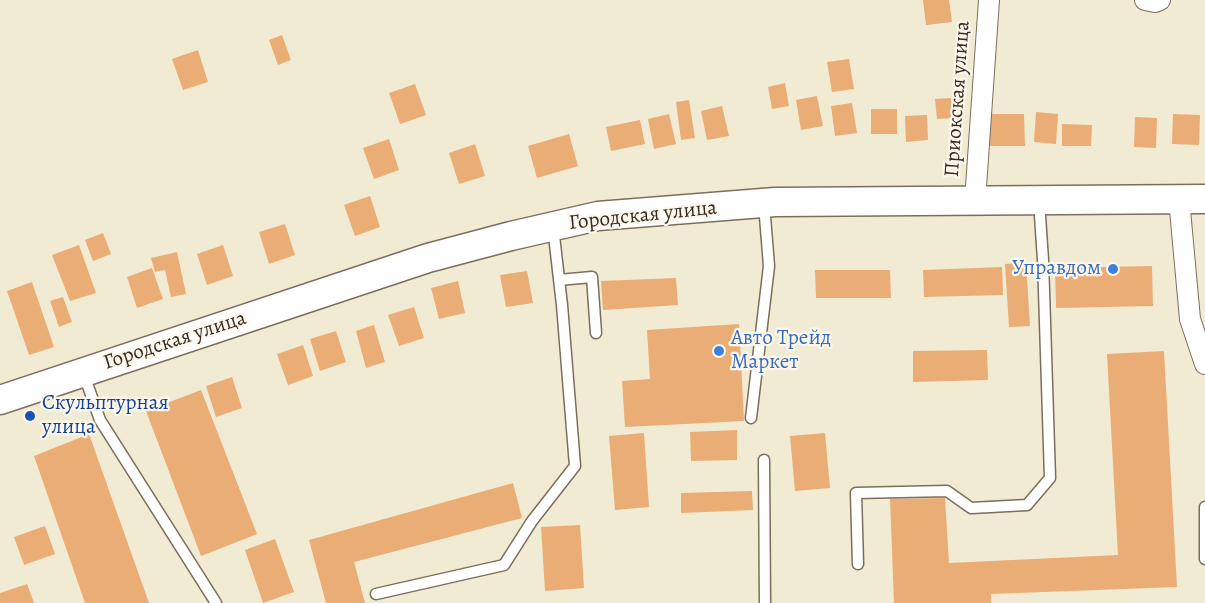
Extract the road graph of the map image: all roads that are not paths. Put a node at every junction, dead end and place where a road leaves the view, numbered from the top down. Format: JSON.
{"nodes":[{"id":1,"x":989,"y":0,"type":"edge"},
{"id":2,"x":1144,"y":0,"type":"edge"},
{"id":3,"x":1160,"y":0,"type":"edge"},
{"id":4,"x":1192,"y":199,"type":"edge"},
{"id":5,"x":1039,"y":200,"type":"junction"},
{"id":6,"x":975,"y":201,"type":"junction"},
{"id":7,"x":764,"y":203,"type":"junction"},
{"id":8,"x":553,"y":226,"type":"junction"},
{"id":9,"x":559,"y":280,"type":"junction"},
{"id":10,"x":596,"y":333,"type":"dead end"},
{"id":11,"x":1205,"y":364,"type":"edge"},
{"id":12,"x":83,"y":372,"type":"junction"},
{"id":13,"x":0,"y":400,"type":"edge"},
{"id":14,"x":751,"y":418,"type":"dead end"},
{"id":15,"x":764,"y":460,"type":"dead end"},
{"id":16,"x":1205,"y":507,"type":"edge"},
{"id":17,"x":1205,"y":559,"type":"edge"},
{"id":18,"x":858,"y":564,"type":"dead end"},
{"id":19,"x":376,"y":594,"type":"dead end"},
{"id":20,"x":212,"y":601,"type":"edge"},
{"id":21,"x":765,"y":603,"type":"edge"}],
"edges":[{"from":1,"to":6,"type":"street","name":"Приокская улица"},
{"from":2,"to":3,"type":"street"},
{"from":4,"to":5,"type":"main road","name":"Городская улица"},
{"from":4,"to":11,"type":"street"},
{"from":5,"to":6,"type":"main road","name":"Городская улица"},
{"from":5,"to":18,"type":"lane"},
{"from":6,"to":7,"type":"main road","name":"Городская улица"},
{"from":7,"to":8,"type":"main road","name":"Городская улица"},
{"from":7,"to":14,"type":"lane"},
{"from":8,"to":9,"type":"lane"},
{"from":8,"to":12,"type":"main road","name":"Городская улица"},
{"from":9,"to":10,"type":"lane"},
{"from":9,"to":19,"type":"lane"},
{"from":12,"to":13,"type":"main road","name":"Городская улица"},
{"from":12,"to":20,"type":"lane"},
{"from":15,"to":21,"type":"lane"},
{"from":16,"to":17,"type":"lane"}]}
